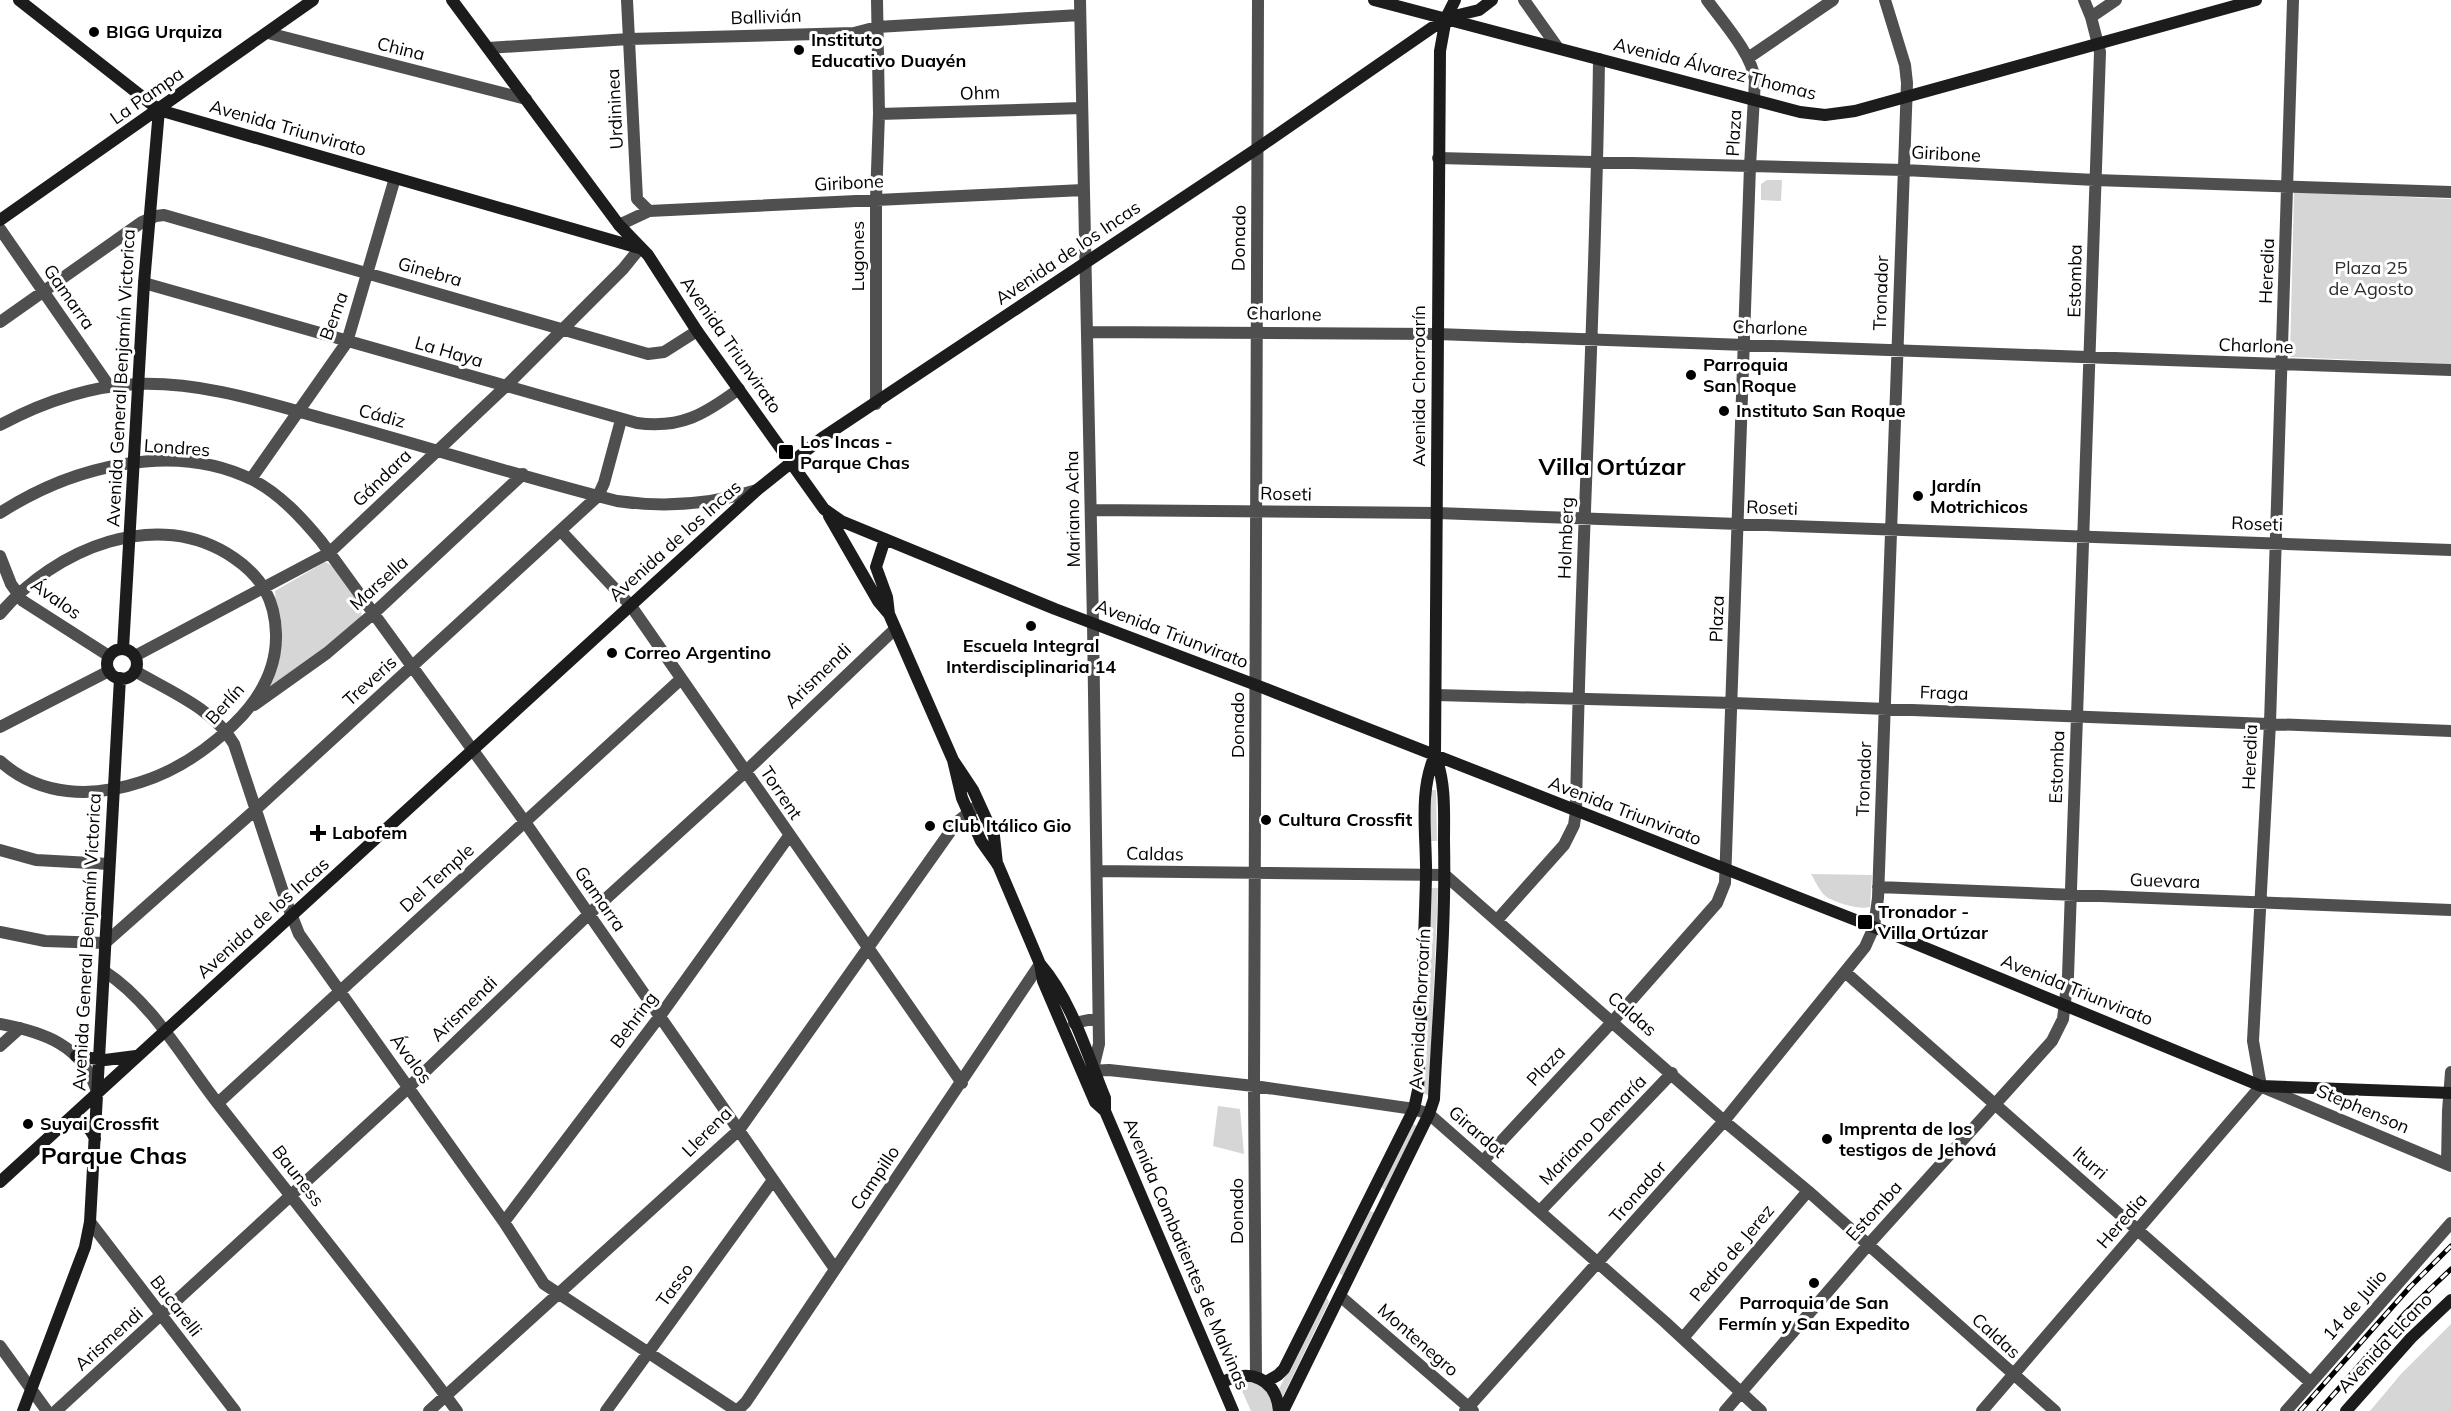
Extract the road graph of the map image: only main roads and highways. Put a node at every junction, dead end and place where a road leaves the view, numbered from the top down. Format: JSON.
{"nodes":[{"id":1,"x":19,"y":0,"type":"edge"},
{"id":2,"x":313,"y":0,"type":"edge"},
{"id":3,"x":452,"y":0,"type":"edge"},
{"id":4,"x":1374,"y":0,"type":"edge"},
{"id":5,"x":1455,"y":0,"type":"edge"},
{"id":6,"x":1492,"y":0,"type":"edge"},
{"id":7,"x":2256,"y":0,"type":"edge"},
{"id":8,"x":1446,"y":18,"type":"junction"},
{"id":9,"x":159,"y":110,"type":"junction"},
{"id":10,"x":0,"y":220,"type":"edge"},
{"id":11,"x":640,"y":248,"type":"junction"},
{"id":12,"x":792,"y":461,"type":"junction"},
{"id":13,"x":824,"y":508,"type":"junction"},
{"id":14,"x":885,"y":539,"type":"junction"},
{"id":15,"x":889,"y":614,"type":"junction"},
{"id":16,"x":123,"y":649,"type":"junction"},
{"id":17,"x":115,"y":675,"type":"junction"},
{"id":18,"x":1435,"y":755,"type":"junction"},
{"id":19,"x":954,"y":760,"type":"junction"},
{"id":20,"x":998,"y":865,"type":"junction"},
{"id":21,"x":1040,"y":964,"type":"junction"},
{"id":22,"x":76,"y":1056,"type":"road end"},
{"id":23,"x":137,"y":1056,"type":"junction"},
{"id":24,"x":99,"y":1060,"type":"junction"},
{"id":25,"x":1088,"y":1071,"type":"junction"},
{"id":26,"x":97,"y":1093,"type":"junction"},
{"id":27,"x":2451,"y":1093,"type":"edge"},
{"id":28,"x":65,"y":1123,"type":"junction"},
{"id":29,"x":95,"y":1139,"type":"junction"},
{"id":30,"x":0,"y":1182,"type":"edge"},
{"id":31,"x":1371,"y":1196,"type":"junction"},
{"id":32,"x":1385,"y":1204,"type":"junction"},
{"id":33,"x":1324,"y":1286,"type":"junction"},
{"id":34,"x":1340,"y":1296,"type":"junction"},
{"id":35,"x":2451,"y":1300,"type":"edge"},
{"id":36,"x":1261,"y":1379,"type":"junction"},
{"id":37,"x":1221,"y":1383,"type":"junction"},
{"id":38,"x":23,"y":1411,"type":"edge"},
{"id":39,"x":1233,"y":1411,"type":"edge"},
{"id":40,"x":1281,"y":1411,"type":"edge"},
{"id":41,"x":2346,"y":1411,"type":"edge"}],
"edges":[{"from":1,"to":9,"type":"main road","name":"Avenida Triunvirato"},
{"from":2,"to":9,"type":"main road","name":"La Pampa"},
{"from":3,"to":11,"type":"main road"},
{"from":4,"to":8,"type":"main road","name":"Avenida Álvarez Thomas"},
{"from":5,"to":8,"type":"main road","name":"Avenida de los Incas"},
{"from":6,"to":8,"type":"main road","name":"Avenida de los Incas"},
{"from":7,"to":8,"type":"main road","name":"Avenida Álvarez Thomas"},
{"from":8,"to":12,"type":"main road","name":"Avenida de los Incas"},
{"from":8,"to":18,"type":"main road","name":"Avenida Chorroarín"},
{"from":9,"to":10,"type":"main road","name":"La Pampa"},
{"from":9,"to":11,"type":"main road","name":"Avenida Triunvirato"},
{"from":9,"to":16,"type":"main road","name":"Avenida General Benjamín Victorica"},
{"from":11,"to":12,"type":"main road","name":"Avenida Triunvirato"},
{"from":12,"to":13,"type":"main road","name":"Avenida Triunvirato"},
{"from":12,"to":23,"type":"main road","name":"Avenida de los Incas"},
{"from":13,"to":14,"type":"main road","name":"Avenida Triunvirato"},
{"from":13,"to":15,"type":"main road","name":"Avenida Combatientes de Malvinas"},
{"from":14,"to":15,"type":"main road","name":"Avenida Combatientes de Malvinas"},
{"from":14,"to":18,"type":"main road","name":"Avenida Triunvirato"},
{"from":15,"to":19,"type":"main road","name":"Avenida Combatientes de Malvinas"},
{"from":16,"to":17,"type":"main road"},
{"from":16,"to":17,"type":"main road"},
{"from":17,"to":24,"type":"main road","name":"Avenida General Benjamín Victorica"},
{"from":18,"to":27,"type":"main road","name":"Avenida Triunvirato"},
{"from":18,"to":31,"type":"main road","name":"Avenida Chorroarín"},
{"from":18,"to":32,"type":"main road","name":"Avenida Chorroarín"},
{"from":19,"to":20,"type":"main road","name":"Avenida Combatientes de Malvinas"},
{"from":19,"to":20,"type":"main road","name":"Avenida Combatientes de Malvinas"},
{"from":20,"to":21,"type":"main road","name":"Avenida Combatientes de Malvinas"},
{"from":21,"to":25,"type":"main road","name":"Avenida Combatientes de Malvinas"},
{"from":21,"to":25,"type":"main road","name":"Avenida Combatientes de Malvinas"},
{"from":22,"to":24,"type":"main road"},
{"from":23,"to":24,"type":"main road"},
{"from":23,"to":26,"type":"main road","name":"Avenida de los Incas"},
{"from":24,"to":26,"type":"main road","name":"Avenida General Benjamín Victorica"},
{"from":25,"to":37,"type":"main road","name":"Avenida Combatientes de Malvinas"},
{"from":26,"to":28,"type":"main road","name":"Avenida de los Incas"},
{"from":26,"to":29,"type":"main road","name":"Avenida General Benjamín Victorica"},
{"from":28,"to":29,"type":"main road"},
{"from":28,"to":30,"type":"main road","name":"Avenida de los Incas"},
{"from":29,"to":38,"type":"main road","name":"Avenida General Benjamín Victorica"},
{"from":31,"to":32,"type":"main road"},
{"from":31,"to":33,"type":"main road","name":"Avenida Chorroarín"},
{"from":32,"to":34,"type":"main road","name":"Avenida Chorroarín"},
{"from":33,"to":34,"type":"main road"},
{"from":33,"to":36,"type":"main road","name":"Avenida Chorroarín"},
{"from":34,"to":40,"type":"main road","name":"Avenida Chorroarín"},
{"from":35,"to":41,"type":"main road","name":"Avenida Elcano"},
{"from":36,"to":37,"type":"main road"},
{"from":36,"to":40,"type":"main road"},
{"from":37,"to":39,"type":"main road","name":"Avenida Combatientes de Malvinas"}]}
